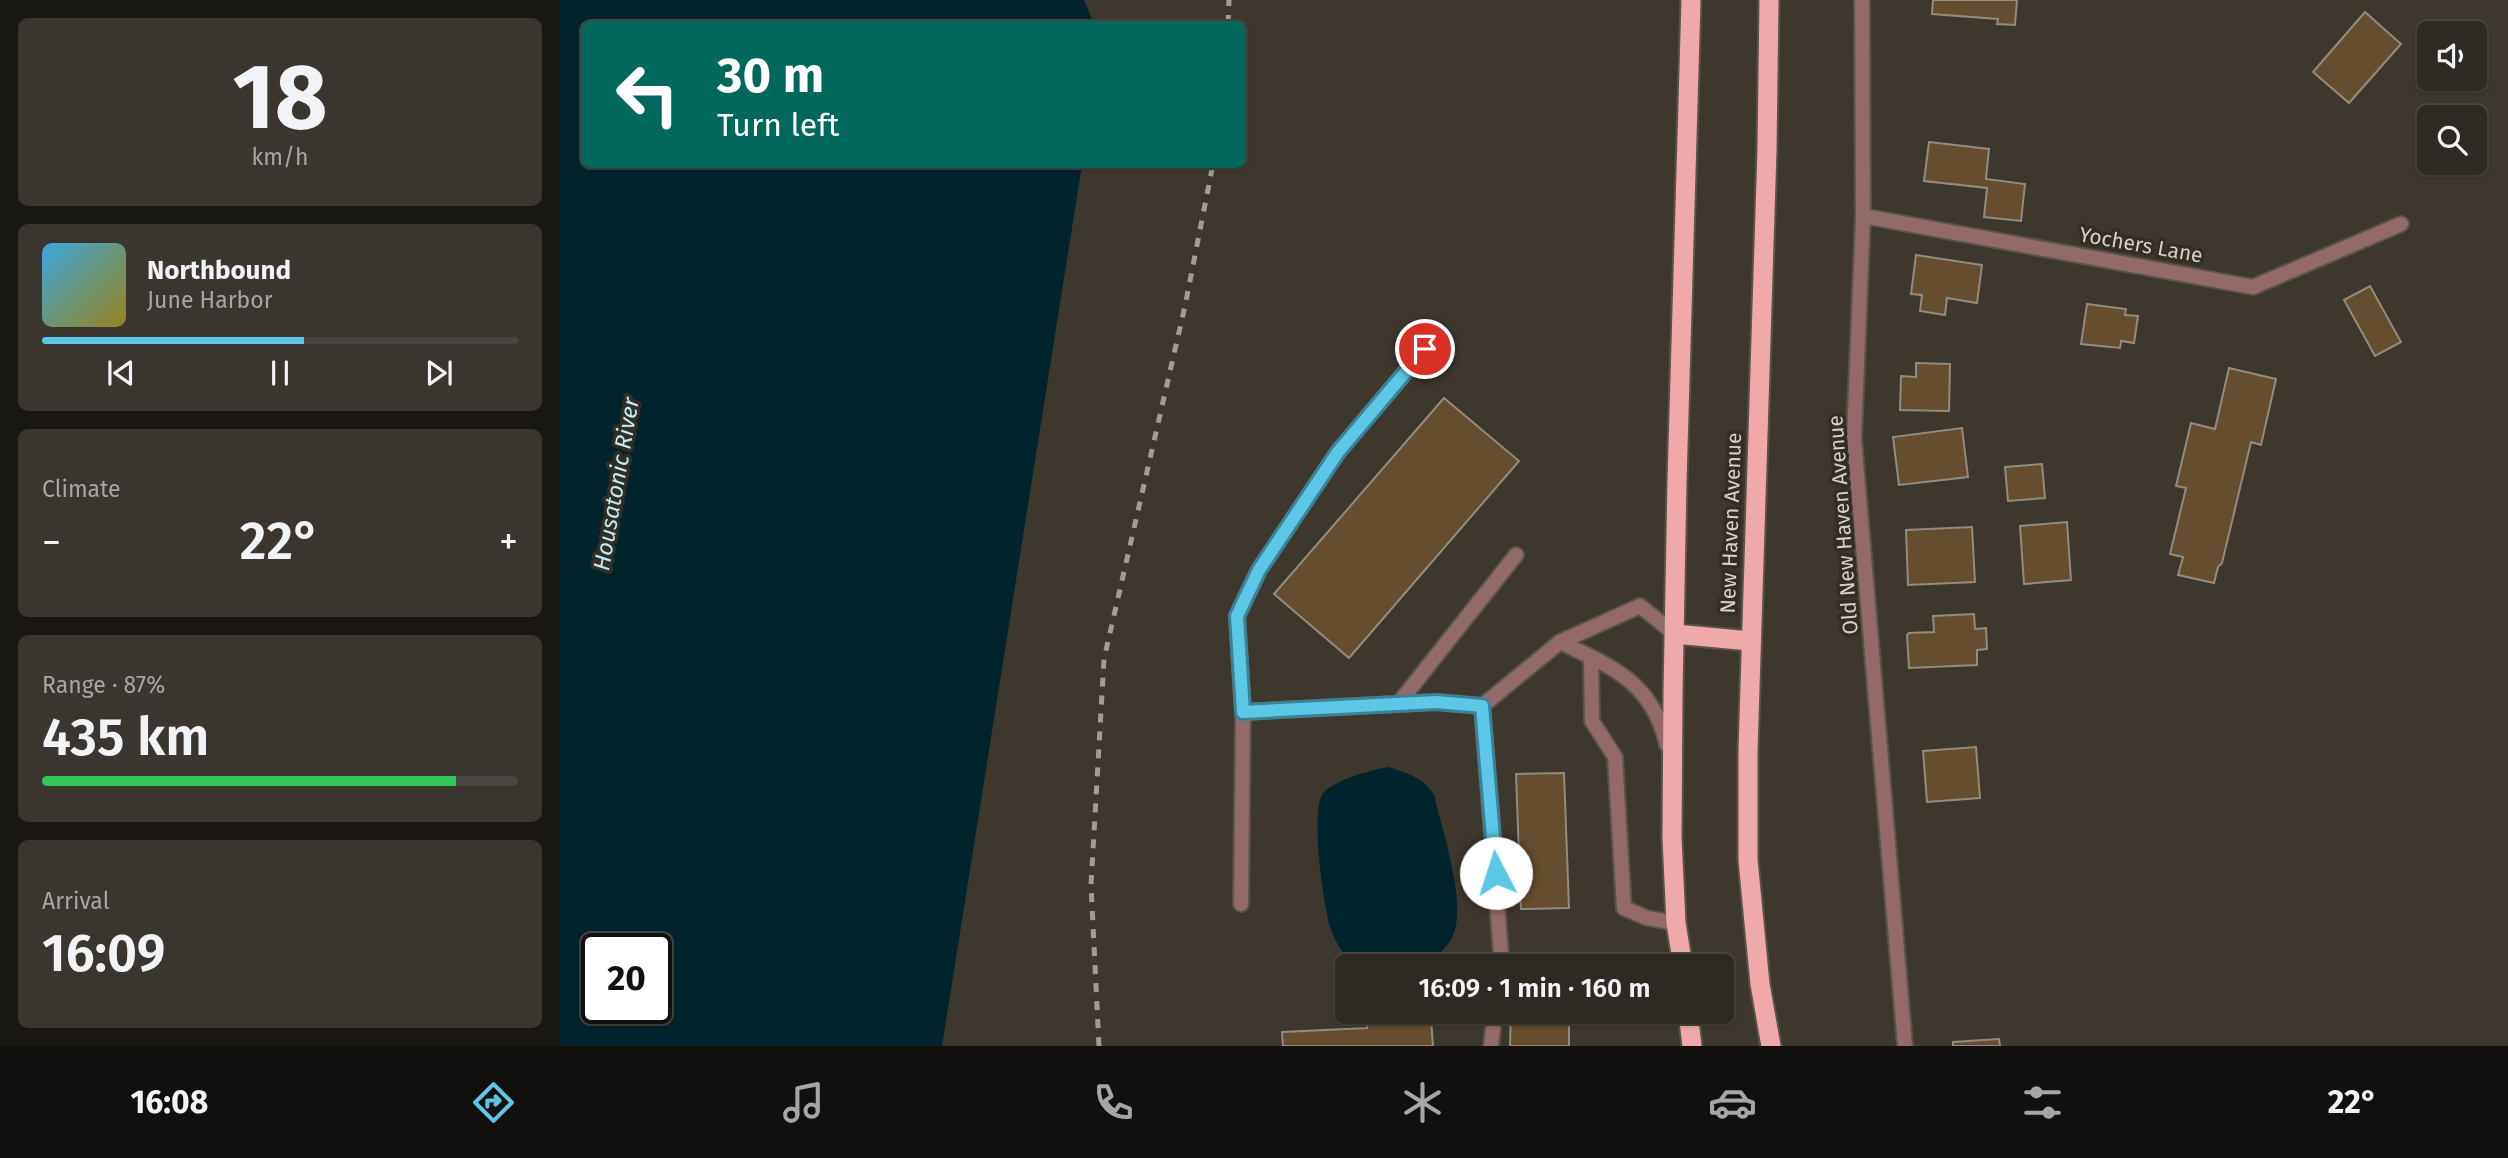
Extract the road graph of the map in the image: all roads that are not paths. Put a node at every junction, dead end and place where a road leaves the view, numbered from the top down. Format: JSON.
{"nodes":[{"id":1,"x":1691,"y":0,"type":"edge"},
{"id":2,"x":1769,"y":0,"type":"edge"},
{"id":3,"x":1862,"y":0,"type":"edge"},
{"id":4,"x":1863,"y":216,"type":"junction"},
{"id":5,"x":2401,"y":224,"type":"dead end"},
{"id":6,"x":1425,"y":349,"type":"dead end"},
{"id":7,"x":1516,"y":555,"type":"dead end"},
{"id":8,"x":1675,"y":634,"type":"junction"},
{"id":9,"x":1750,"y":641,"type":"junction"},
{"id":10,"x":1560,"y":642,"type":"junction"},
{"id":11,"x":1591,"y":657,"type":"junction"},
{"id":12,"x":1398,"y":704,"type":"junction"},
{"id":13,"x":1482,"y":706,"type":"junction"},
{"id":14,"x":1243,"y":712,"type":"junction"},
{"id":15,"x":1673,"y":770,"type":"junction"},
{"id":16,"x":1241,"y":904,"type":"dead end"},
{"id":17,"x":1676,"y":923,"type":"junction"},
{"id":18,"x":1500,"y":954,"type":"edge"},
{"id":19,"x":1681,"y":954,"type":"edge"},
{"id":20,"x":1494,"y":1024,"type":"edge"},
{"id":21,"x":1689,"y":1024,"type":"edge"},
{"id":22,"x":1491,"y":1046,"type":"edge"},
{"id":23,"x":1692,"y":1046,"type":"edge"},
{"id":24,"x":1771,"y":1046,"type":"edge"},
{"id":25,"x":1905,"y":1046,"type":"edge"}],
"edges":[{"from":1,"to":8,"type":"highway"},
{"from":2,"to":9,"type":"highway","name":"New Haven Avenue"},
{"from":3,"to":4,"type":"street","name":"Old New Haven Avenue"},
{"from":4,"to":5,"type":"street","name":"Yochers Lane"},
{"from":4,"to":25,"type":"street","name":"Old New Haven Avenue"},
{"from":6,"to":14,"type":"street"},
{"from":7,"to":12,"type":"street"},
{"from":8,"to":9,"type":"highway"},
{"from":8,"to":10,"type":"street"},
{"from":8,"to":15,"type":"highway"},
{"from":9,"to":24,"type":"highway","name":"New Haven Avenue"},
{"from":10,"to":11,"type":"street"},
{"from":10,"to":13,"type":"street"},
{"from":11,"to":15,"type":"street"},
{"from":11,"to":17,"type":"street"},
{"from":12,"to":13,"type":"street"},
{"from":12,"to":14,"type":"street"},
{"from":13,"to":18,"type":"street"},
{"from":14,"to":16,"type":"street"},
{"from":15,"to":17,"type":"highway"},
{"from":17,"to":19,"type":"highway"},
{"from":20,"to":22,"type":"street"},
{"from":21,"to":23,"type":"highway"}]}
